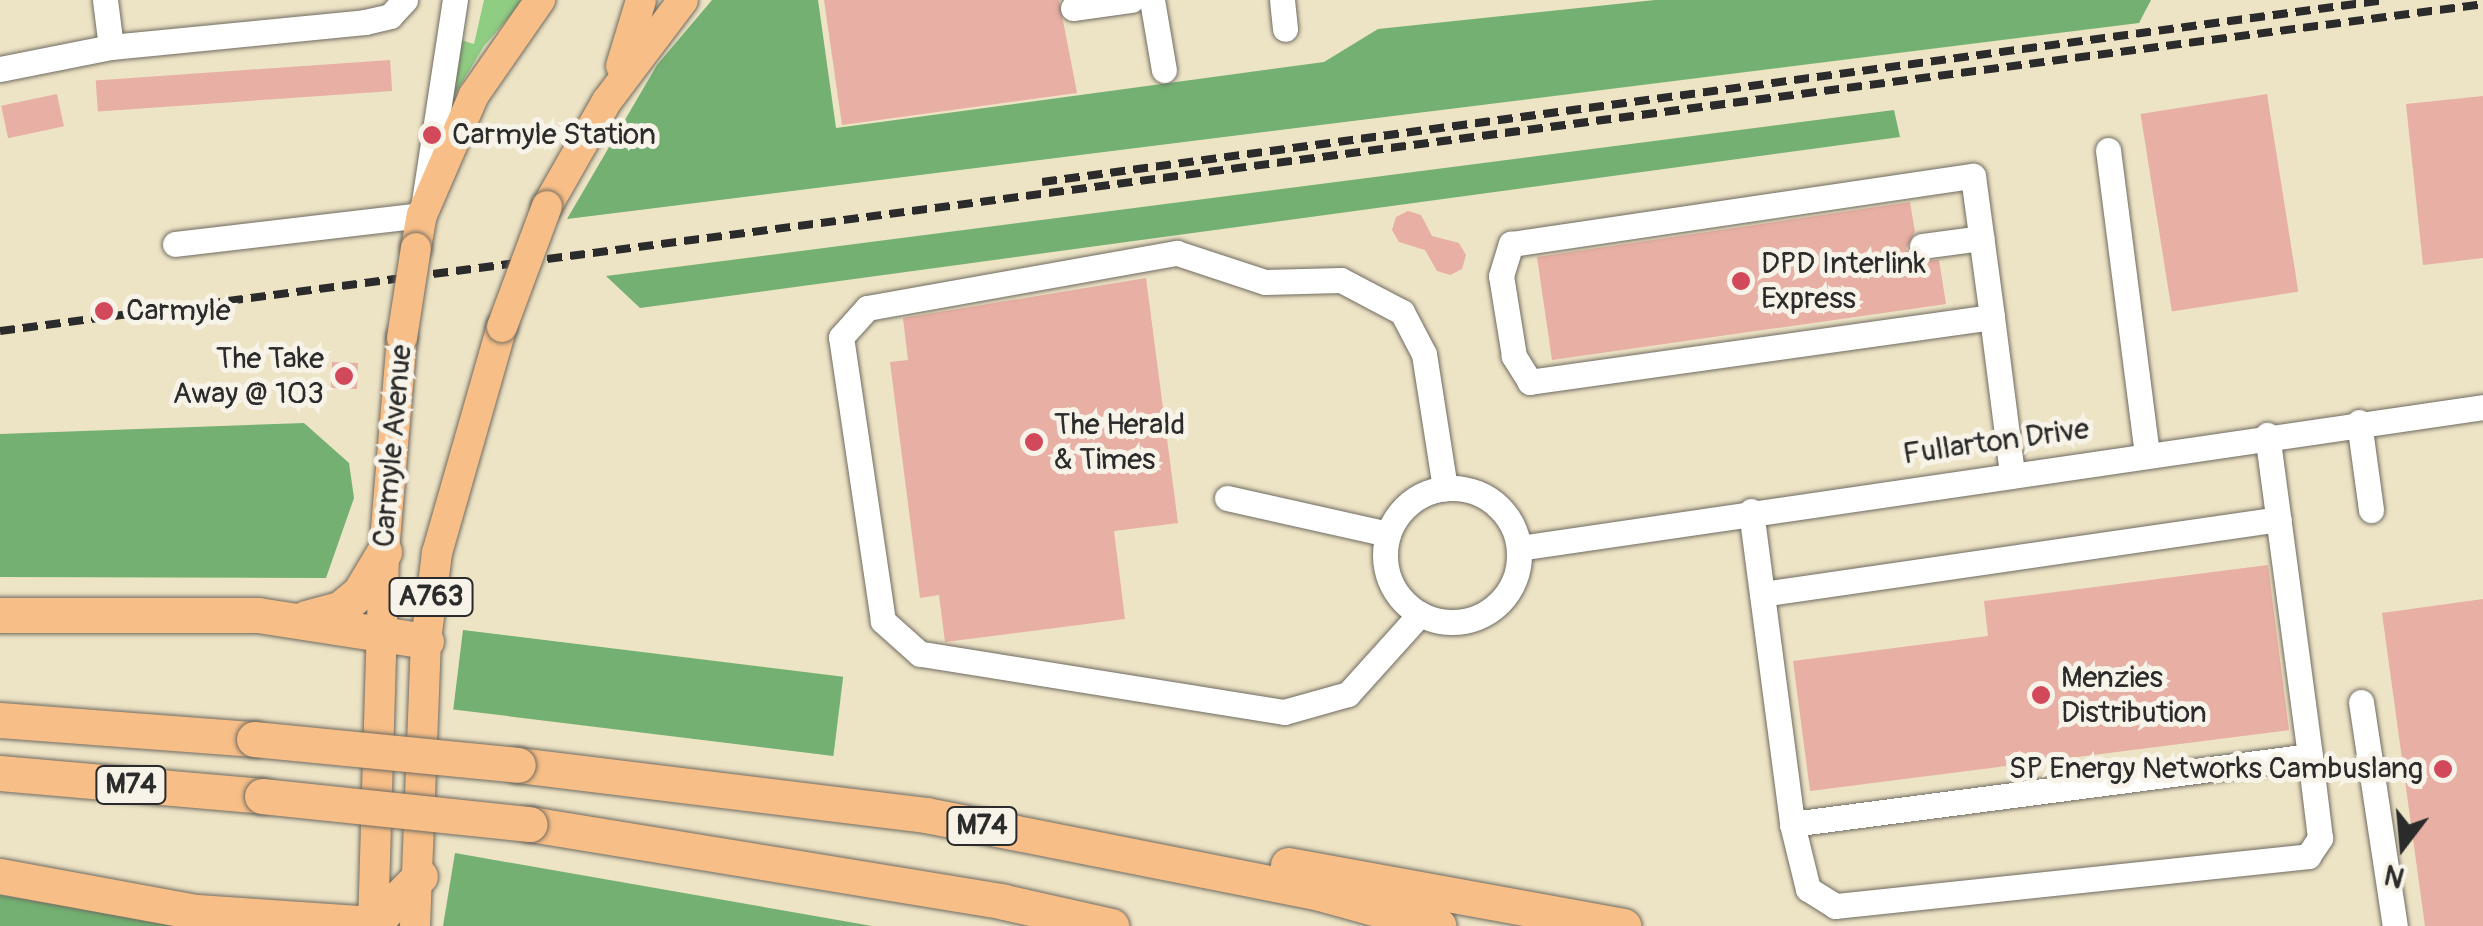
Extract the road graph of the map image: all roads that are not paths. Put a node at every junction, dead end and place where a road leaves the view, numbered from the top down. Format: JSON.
{"nodes":[{"id":1,"x":105,"y":0,"type":"edge"},
{"id":2,"x":405,"y":0,"type":"edge"},
{"id":3,"x":454,"y":0,"type":"edge"},
{"id":4,"x":540,"y":0,"type":"edge"},
{"id":5,"x":642,"y":0,"type":"edge"},
{"id":6,"x":683,"y":0,"type":"edge"},
{"id":7,"x":1131,"y":0,"type":"edge"},
{"id":8,"x":1152,"y":0,"type":"edge"},
{"id":9,"x":1282,"y":0,"type":"edge"},
{"id":10,"x":1072,"y":8,"type":"dead end"},
{"id":11,"x":1286,"y":29,"type":"dead end"},
{"id":12,"x":111,"y":47,"type":"junction"},
{"id":13,"x":0,"y":69,"type":"edge"},
{"id":14,"x":1164,"y":70,"type":"dead end"},
{"id":15,"x":608,"y":101,"type":"junction"},
{"id":16,"x":2108,"y":150,"type":"dead end"},
{"id":17,"x":422,"y":215,"type":"junction"},
{"id":18,"x":1981,"y":238,"type":"junction"},
{"id":19,"x":175,"y":244,"type":"dead end"},
{"id":20,"x":1922,"y":246,"type":"dead end"},
{"id":21,"x":1992,"y":316,"type":"junction"},
{"id":22,"x":2483,"y":407,"type":"edge"},
{"id":23,"x":2359,"y":422,"type":"junction"},
{"id":24,"x":2267,"y":436,"type":"junction"},
{"id":25,"x":2147,"y":453,"type":"junction"},
{"id":26,"x":2012,"y":473,"type":"junction"},
{"id":27,"x":1445,"y":488,"type":"junction"},
{"id":28,"x":1227,"y":498,"type":"dead end"},
{"id":29,"x":2371,"y":510,"type":"dead end"},
{"id":30,"x":1751,"y":511,"type":"junction"},
{"id":31,"x":2278,"y":520,"type":"junction"},
{"id":32,"x":1388,"y":534,"type":"junction"},
{"id":33,"x":1520,"y":548,"type":"junction"},
{"id":34,"x":384,"y":552,"type":"junction"},
{"id":35,"x":1762,"y":594,"type":"junction"},
{"id":36,"x":1420,"y":614,"type":"junction"},
{"id":37,"x":0,"y":615,"type":"edge"},
{"id":38,"x":300,"y":619,"type":"junction"},
{"id":39,"x":380,"y":632,"type":"junction"},
{"id":40,"x":426,"y":642,"type":"junction"},
{"id":41,"x":2361,"y":702,"type":"dead end"},
{"id":42,"x":0,"y":720,"type":"edge"},
{"id":43,"x":2310,"y":756,"type":"junction"},
{"id":44,"x":0,"y":774,"type":"edge"},
{"id":45,"x":926,"y":815,"type":"junction"},
{"id":46,"x":1792,"y":824,"type":"junction"},
{"id":47,"x":0,"y":876,"type":"edge"},
{"id":48,"x":420,"y":876,"type":"junction"},
{"id":49,"x":299,"y":924,"type":"edge"},
{"id":50,"x":373,"y":925,"type":"edge"},
{"id":51,"x":415,"y":926,"type":"edge"},
{"id":52,"x":1111,"y":926,"type":"edge"},
{"id":53,"x":1439,"y":926,"type":"edge"},
{"id":54,"x":1623,"y":926,"type":"edge"},
{"id":55,"x":2395,"y":926,"type":"edge"}],
"edges":[{"from":1,"to":12,"type":"street"},
{"from":2,"to":12,"type":"street"},
{"from":3,"to":17,"type":"street"},
{"from":4,"to":17,"type":"main road","name":"Carmyle Avenue","number":"A763"},
{"from":5,"to":15,"type":"main road"},
{"from":6,"to":15,"type":"main road","number":"A763"},
{"from":7,"to":10,"type":"street"},
{"from":8,"to":14,"type":"street"},
{"from":9,"to":11,"type":"street"},
{"from":12,"to":13,"type":"street"},
{"from":15,"to":40,"type":"main road","name":"Carmyle Avenue","number":"A763","bridge":true},
{"from":16,"to":25,"type":"street"},
{"from":17,"to":19,"type":"street"},
{"from":17,"to":34,"type":"main road","name":"Carmyle Avenue","number":"A763","bridge":true},
{"from":18,"to":20,"type":"street"},
{"from":18,"to":21,"type":"street"},
{"from":18,"to":21,"type":"street"},
{"from":21,"to":26,"type":"street"},
{"from":22,"to":23,"type":"street","name":"Fullarton Drive"},
{"from":23,"to":24,"type":"street","name":"Fullarton Drive"},
{"from":23,"to":29,"type":"street"},
{"from":24,"to":25,"type":"street","name":"Fullarton Drive"},
{"from":24,"to":31,"type":"street"},
{"from":25,"to":26,"type":"street","name":"Fullarton Drive"},
{"from":26,"to":30,"type":"street","name":"Fullarton Drive"},
{"from":27,"to":32,"type":"street"},
{"from":27,"to":33,"type":"street"},
{"from":27,"to":36,"type":"street"},
{"from":28,"to":32,"type":"street"},
{"from":30,"to":33,"type":"street","name":"Fullarton Drive"},
{"from":30,"to":35,"type":"street"},
{"from":31,"to":35,"type":"street"},
{"from":31,"to":43,"type":"street"},
{"from":32,"to":36,"type":"street"},
{"from":33,"to":36,"type":"street"},
{"from":34,"to":38,"type":"highway","number":"A763"},
{"from":34,"to":39,"type":"main road","name":"Carmyle Avenue","number":"A763"},
{"from":35,"to":46,"type":"street"},
{"from":37,"to":38,"type":"highway"},
{"from":38,"to":39,"type":"highway"},
{"from":39,"to":40,"type":"highway"},
{"from":39,"to":50,"type":"main road","name":"Carmyle Avenue","number":"A763"},
{"from":40,"to":48,"type":"main road","name":"Carmyle Avenue","number":"A763"},
{"from":41,"to":55,"type":"street"},
{"from":42,"to":45,"type":"highway","number":"M74","bridge":true},
{"from":43,"to":46,"type":"street"},
{"from":43,"to":46,"type":"street"},
{"from":44,"to":52,"type":"highway","number":"M74","bridge":true},
{"from":45,"to":53,"type":"highway","number":"M74"},
{"from":45,"to":54,"type":"highway","number":"M74"},
{"from":47,"to":49,"type":"highway"},
{"from":48,"to":50,"type":"highway"},
{"from":48,"to":51,"type":"main road","name":"Carmyle Avenue","number":"A763"},
{"from":49,"to":50,"type":"highway"}]}
